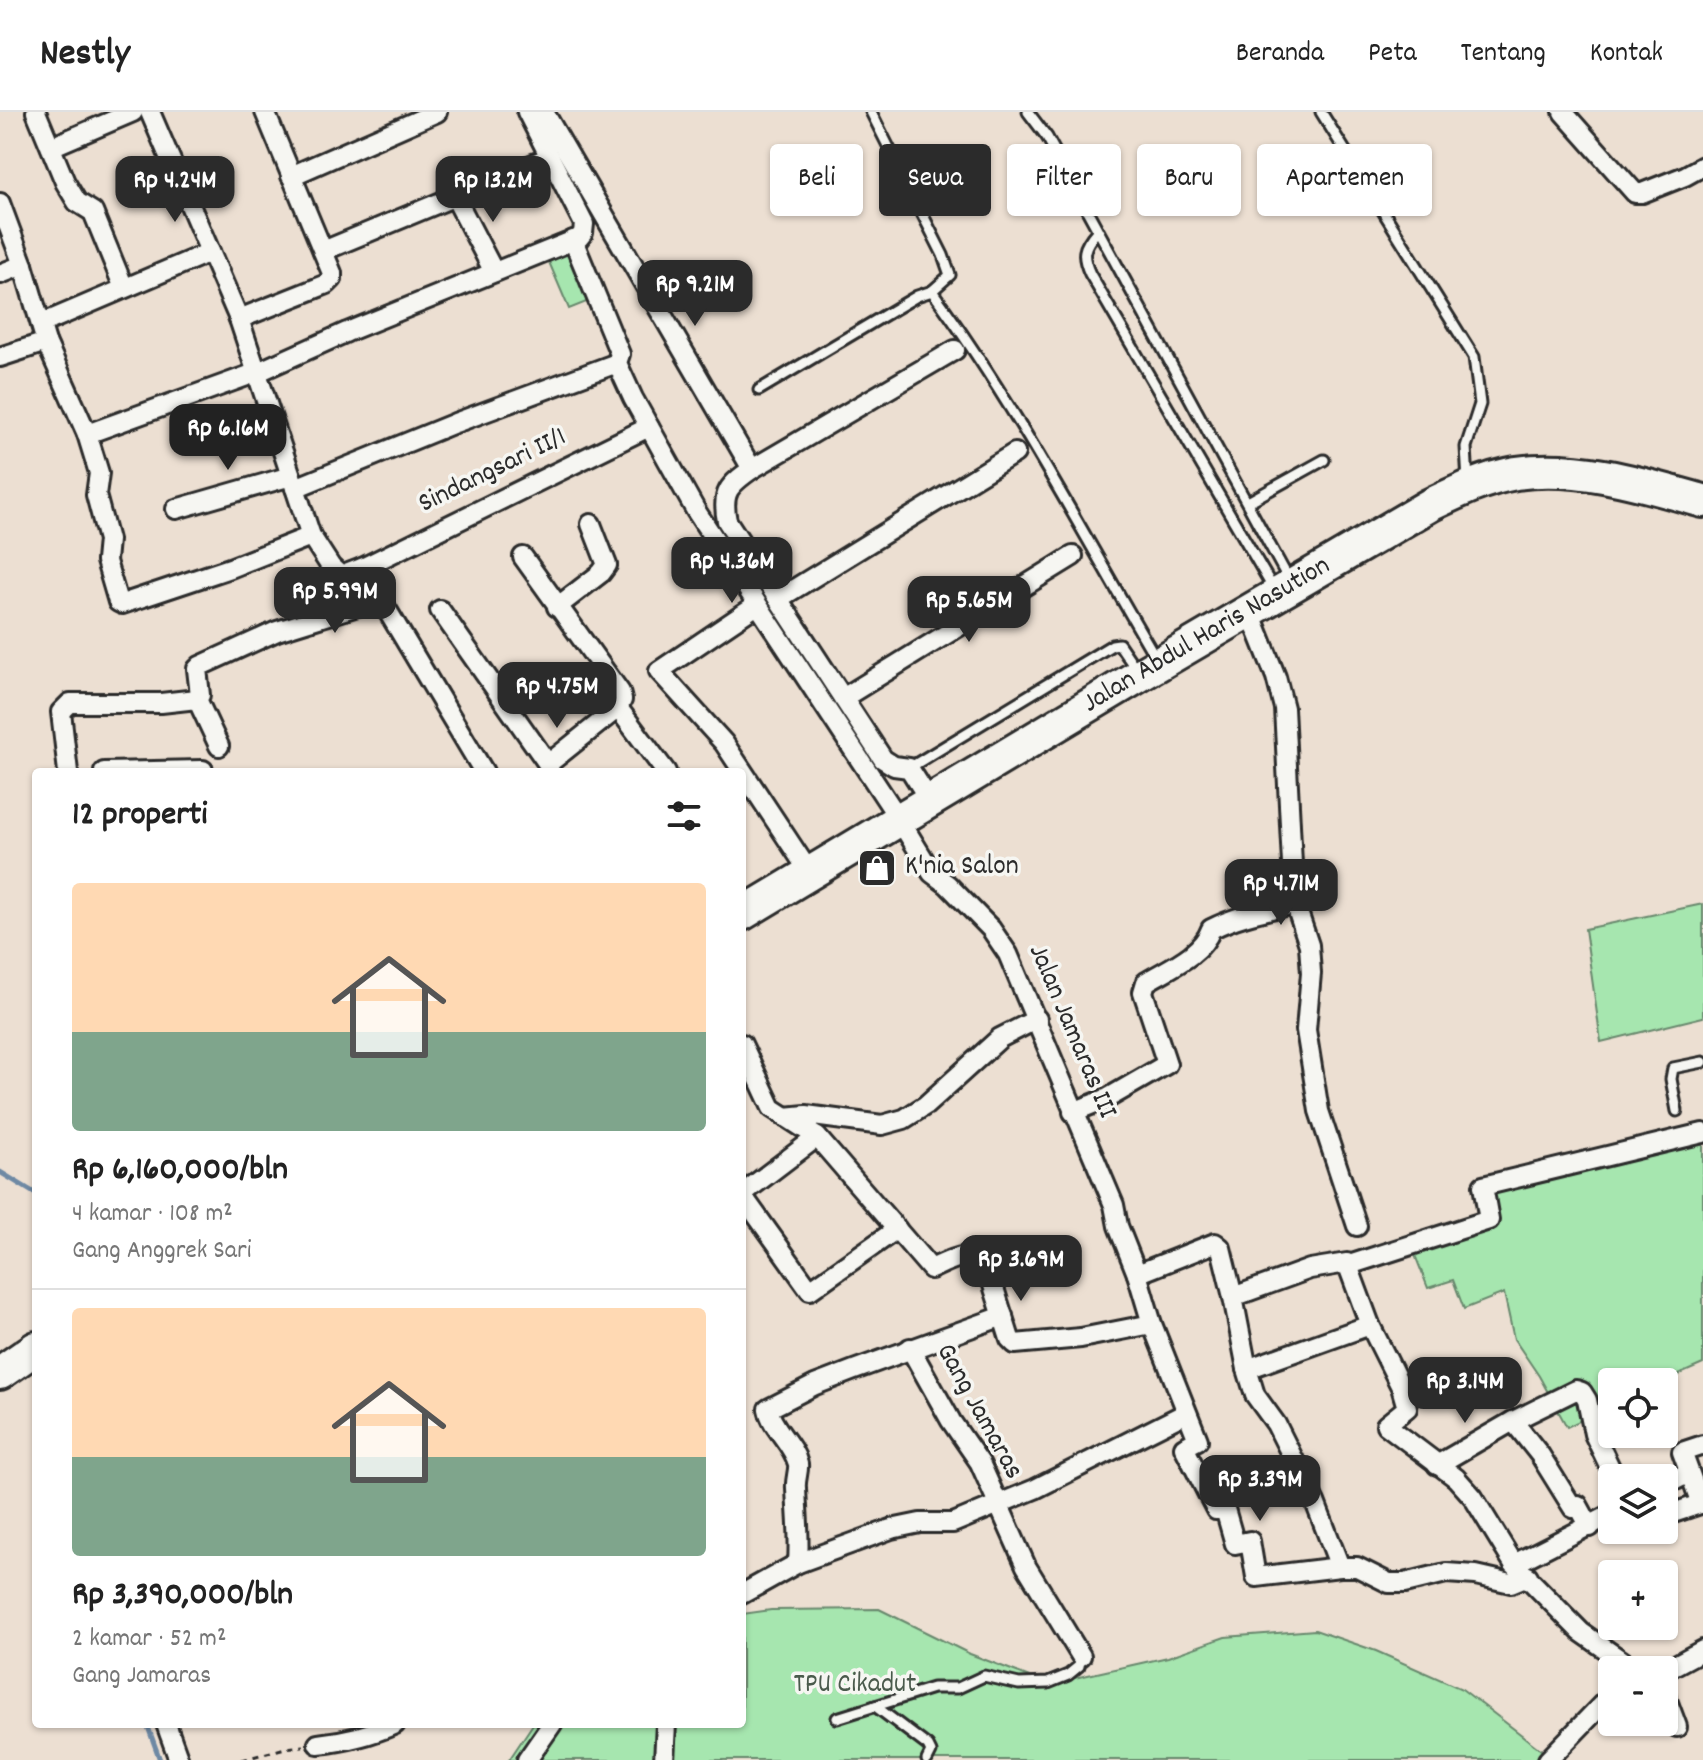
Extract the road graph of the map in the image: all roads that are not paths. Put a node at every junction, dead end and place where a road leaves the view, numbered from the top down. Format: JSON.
{"nodes":[{"id":1,"x":36,"y":112,"type":"edge"},
{"id":2,"x":133,"y":112,"type":"edge"},
{"id":3,"x":150,"y":112,"type":"edge"},
{"id":4,"x":265,"y":112,"type":"edge"},
{"id":5,"x":437,"y":112,"type":"edge"},
{"id":6,"x":527,"y":112,"type":"edge"},
{"id":7,"x":544,"y":112,"type":"edge"},
{"id":8,"x":871,"y":112,"type":"edge"},
{"id":9,"x":1028,"y":112,"type":"edge"},
{"id":10,"x":1321,"y":112,"type":"edge"},
{"id":11,"x":1563,"y":112,"type":"edge"},
{"id":12,"x":51,"y":147,"type":"junction"},
{"id":13,"x":550,"y":157,"type":"junction"},
{"id":14,"x":1703,"y":166,"type":"edge"},
{"id":15,"x":291,"y":176,"type":"junction"},
{"id":16,"x":455,"y":197,"type":"junction"},
{"id":17,"x":0,"y":203,"type":"edge"},
{"id":18,"x":1097,"y":231,"type":"junction"},
{"id":19,"x":573,"y":240,"type":"junction"},
{"id":20,"x":323,"y":251,"type":"junction"},
{"id":21,"x":210,"y":252,"type":"junction"},
{"id":22,"x":23,"y":265,"type":"junction"},
{"id":23,"x":494,"y":272,"type":"junction"},
{"id":24,"x":0,"y":274,"type":"edge"},
{"id":25,"x":124,"y":288,"type":"junction"},
{"id":26,"x":932,"y":291,"type":"junction"},
{"id":27,"x":239,"y":319,"type":"junction"},
{"id":28,"x":43,"y":333,"type":"junction"},
{"id":29,"x":955,"y":350,"type":"dead end"},
{"id":30,"x":0,"y":357,"type":"edge"},
{"id":31,"x":617,"y":363,"type":"junction"},
{"id":32,"x":258,"y":372,"type":"junction"},
{"id":33,"x":759,"y":390,"type":"dead end"},
{"id":34,"x":649,"y":427,"type":"junction"},
{"id":35,"x":87,"y":434,"type":"junction"},
{"id":36,"x":1015,"y":453,"type":"dead end"},
{"id":37,"x":1324,"y":460,"type":"dead end"},
{"id":38,"x":752,"y":469,"type":"junction"},
{"id":39,"x":293,"y":482,"type":"junction"},
{"id":40,"x":1468,"y":487,"type":"junction"},
{"id":41,"x":1703,"y":501,"type":"edge"},
{"id":42,"x":1248,"y":502,"type":"junction"},
{"id":43,"x":176,"y":509,"type":"dead end"},
{"id":44,"x":591,"y":524,"type":"dead end"},
{"id":45,"x":311,"y":536,"type":"junction"},
{"id":46,"x":1073,"y":556,"type":"dead end"},
{"id":47,"x":523,"y":557,"type":"dead end"},
{"id":48,"x":362,"y":568,"type":"junction"},
{"id":49,"x":1285,"y":591,"type":"junction"},
{"id":50,"x":380,"y":599,"type":"junction"},
{"id":51,"x":778,"y":599,"type":"junction"},
{"id":52,"x":757,"y":605,"type":"junction"},
{"id":53,"x":557,"y":607,"type":"junction"},
{"id":54,"x":440,"y":610,"type":"dead end"},
{"id":55,"x":1250,"y":612,"type":"junction"},
{"id":56,"x":1149,"y":669,"type":"junction"},
{"id":57,"x":843,"y":698,"type":"junction"},
{"id":58,"x":197,"y":699,"type":"junction"},
{"id":59,"x":618,"y":708,"type":"junction"},
{"id":60,"x":219,"y":746,"type":"dead end"},
{"id":61,"x":68,"y":768,"type":"edge"},
{"id":62,"x":482,"y":768,"type":"edge"},
{"id":63,"x":549,"y":768,"type":"edge"},
{"id":64,"x":663,"y":768,"type":"edge"},
{"id":65,"x":741,"y":768,"type":"edge"},
{"id":66,"x":909,"y":768,"type":"junction"},
{"id":67,"x":746,"y":776,"type":"edge"},
{"id":68,"x":930,"y":801,"type":"junction"},
{"id":69,"x":899,"y":819,"type":"junction"},
{"id":70,"x":810,"y":873,"type":"junction"},
{"id":71,"x":1297,"y":903,"type":"junction"},
{"id":72,"x":746,"y":912,"type":"edge"},
{"id":73,"x":1037,"y":1019,"type":"junction"},
{"id":74,"x":746,"y":1053,"type":"edge"},
{"id":75,"x":1703,"y":1062,"type":"edge"},
{"id":76,"x":1677,"y":1111,"type":"dead end"},
{"id":77,"x":1073,"y":1112,"type":"junction"},
{"id":78,"x":785,"y":1117,"type":"junction"},
{"id":79,"x":1703,"y":1133,"type":"edge"},
{"id":80,"x":817,"y":1137,"type":"junction"},
{"id":81,"x":746,"y":1191,"type":"edge"},
{"id":82,"x":746,"y":1200,"type":"edge"},
{"id":83,"x":1357,"y":1226,"type":"dead end"},
{"id":84,"x":897,"y":1229,"type":"junction"},
{"id":85,"x":1349,"y":1265,"type":"junction"},
{"id":86,"x":1137,"y":1274,"type":"junction"},
{"id":87,"x":1233,"y":1297,"type":"junction"},
{"id":88,"x":1003,"y":1316,"type":"junction"},
{"id":89,"x":1152,"y":1324,"type":"junction"},
{"id":90,"x":1370,"y":1325,"type":"junction"},
{"id":91,"x":910,"y":1348,"type":"junction"},
{"id":92,"x":32,"y":1355,"type":"edge"},
{"id":93,"x":1247,"y":1369,"type":"junction"},
{"id":94,"x":0,"y":1373,"type":"edge"},
{"id":95,"x":1186,"y":1413,"type":"junction"},
{"id":96,"x":1513,"y":1421,"type":"junction"},
{"id":97,"x":1703,"y":1445,"type":"edge"},
{"id":98,"x":1608,"y":1464,"type":"edge"},
{"id":99,"x":1437,"y":1465,"type":"junction"},
{"id":100,"x":1689,"y":1473,"type":"junction"},
{"id":101,"x":1678,"y":1479,"type":"edge"},
{"id":102,"x":1702,"y":1503,"type":"edge"},
{"id":103,"x":997,"y":1504,"type":"junction"},
{"id":104,"x":1678,"y":1511,"type":"edge"},
{"id":105,"x":1598,"y":1522,"type":"edge"},
{"id":106,"x":1590,"y":1527,"type":"junction"},
{"id":107,"x":798,"y":1563,"type":"junction"},
{"id":108,"x":1340,"y":1567,"type":"junction"},
{"id":109,"x":1521,"y":1570,"type":"junction"},
{"id":110,"x":746,"y":1592,"type":"edge"},
{"id":111,"x":1703,"y":1650,"type":"edge"},
{"id":112,"x":1081,"y":1656,"type":"joint"},
{"id":113,"x":1615,"y":1656,"type":"edge"},
{"id":114,"x":1678,"y":1663,"type":"edge"},
{"id":115,"x":875,"y":1706,"type":"junction"},
{"id":116,"x":1598,"y":1708,"type":"edge"},
{"id":117,"x":837,"y":1718,"type":"dead end"},
{"id":118,"x":167,"y":1728,"type":"edge"},
{"id":119,"x":386,"y":1728,"type":"edge"},
{"id":120,"x":549,"y":1728,"type":"edge"},
{"id":121,"x":666,"y":1728,"type":"edge"},
{"id":122,"x":318,"y":1744,"type":"road end"},
{"id":123,"x":179,"y":1760,"type":"edge"},
{"id":124,"x":527,"y":1760,"type":"edge"},
{"id":125,"x":664,"y":1760,"type":"edge"},
{"id":126,"x":927,"y":1760,"type":"edge"},
{"id":127,"x":1548,"y":1760,"type":"edge"}],
"edges":[{"from":1,"to":12,"type":"street"},
{"from":2,"to":12,"type":"street"},
{"from":3,"to":21,"type":"street"},
{"from":4,"to":15,"type":"street"},
{"from":5,"to":15,"type":"street"},
{"from":6,"to":13,"type":"street"},
{"from":7,"to":38,"type":"street"},
{"from":8,"to":26,"type":"lane"},
{"from":9,"to":18,"type":"lane"},
{"from":10,"to":40,"type":"lane"},
{"from":11,"to":14,"type":"street"},
{"from":12,"to":25,"type":"street"},
{"from":13,"to":16,"type":"street"},
{"from":13,"to":19,"type":"street"},
{"from":15,"to":20,"type":"street"},
{"from":16,"to":20,"type":"street"},
{"from":16,"to":23,"type":"street"},
{"from":17,"to":22,"type":"street"},
{"from":18,"to":42,"type":"lane"},
{"from":18,"to":49,"type":"lane"},
{"from":19,"to":23,"type":"street"},
{"from":19,"to":31,"type":"street","name":"Jalan Jamaras III"},
{"from":20,"to":27,"type":"street"},
{"from":21,"to":25,"type":"street"},
{"from":21,"to":27,"type":"street"},
{"from":22,"to":24,"type":"street"},
{"from":22,"to":28,"type":"street"},
{"from":23,"to":32,"type":"street"},
{"from":25,"to":28,"type":"street"},
{"from":26,"to":33,"type":"lane"},
{"from":26,"to":56,"type":"lane"},
{"from":27,"to":32,"type":"street"},
{"from":28,"to":30,"type":"street"},
{"from":28,"to":35,"type":"street"},
{"from":29,"to":38,"type":"street"},
{"from":31,"to":34,"type":"street","name":"Jalan Jamaras III"},
{"from":31,"to":39,"type":"street"},
{"from":32,"to":35,"type":"street"},
{"from":32,"to":39,"type":"street"},
{"from":34,"to":48,"type":"street","name":"Sindangsari II/1"},
{"from":34,"to":52,"type":"street","name":"Jalan Jamaras III"},
{"from":35,"to":45,"type":"street"},
{"from":36,"to":51,"type":"street"},
{"from":37,"to":42,"type":"lane"},
{"from":38,"to":51,"type":"street"},
{"from":39,"to":43,"type":"street"},
{"from":39,"to":45,"type":"street"},
{"from":40,"to":41,"type":"highway","name":"Jalan Abdul Haris Nasution"},
{"from":40,"to":49,"type":"highway","name":"Jalan Abdul Haris Nasution"},
{"from":42,"to":49,"type":"lane"},
{"from":44,"to":53,"type":"street"},
{"from":45,"to":48,"type":"street"},
{"from":46,"to":57,"type":"street"},
{"from":47,"to":53,"type":"street"},
{"from":48,"to":50,"type":"street"},
{"from":49,"to":55,"type":"highway","name":"Jalan Abdul Haris Nasution"},
{"from":50,"to":58,"type":"street"},
{"from":50,"to":62,"type":"street"},
{"from":51,"to":57,"type":"street"},
{"from":52,"to":65,"type":"street"},
{"from":52,"to":69,"type":"street","name":"Jalan Jamaras III"},
{"from":53,"to":59,"type":"street"},
{"from":54,"to":63,"type":"street"},
{"from":55,"to":56,"type":"highway","name":"Jalan Abdul Haris Nasution"},
{"from":55,"to":71,"type":"street"},
{"from":56,"to":66,"type":"lane"},
{"from":56,"to":68,"type":"highway","name":"Jalan Abdul Haris Nasution"},
{"from":57,"to":66,"type":"street"},
{"from":58,"to":60,"type":"street"},
{"from":58,"to":61,"type":"street"},
{"from":59,"to":63,"type":"street"},
{"from":59,"to":64,"type":"street"},
{"from":66,"to":68,"type":"street"},
{"from":67,"to":70,"type":"street"},
{"from":68,"to":69,"type":"highway","name":"Jalan Abdul Haris Nasution"},
{"from":69,"to":70,"type":"highway","name":"Jalan Abdul Haris Nasution"},
{"from":69,"to":73,"type":"street","name":"Jalan Jamaras III"},
{"from":70,"to":72,"type":"highway","name":"Jalan Abdul Haris Nasution"},
{"from":71,"to":77,"type":"street"},
{"from":71,"to":83,"type":"street"},
{"from":73,"to":77,"type":"street","name":"Jalan Jamaras III"},
{"from":73,"to":78,"type":"street"},
{"from":74,"to":78,"type":"street"},
{"from":75,"to":76,"type":"lane"},
{"from":77,"to":86,"type":"street","name":"Jalan Jamaras III"},
{"from":78,"to":80,"type":"street"},
{"from":79,"to":85,"type":"street"},
{"from":80,"to":81,"type":"street"},
{"from":80,"to":84,"type":"street"},
{"from":82,"to":84,"type":"street"},
{"from":84,"to":88,"type":"street"},
{"from":85,"to":87,"type":"street"},
{"from":85,"to":90,"type":"street"},
{"from":86,"to":87,"type":"street"},
{"from":86,"to":89,"type":"street"},
{"from":87,"to":93,"type":"street"},
{"from":88,"to":89,"type":"street"},
{"from":88,"to":91,"type":"street","name":"Gang Jamaras"},
{"from":89,"to":95,"type":"street"},
{"from":90,"to":93,"type":"street"},
{"from":90,"to":99,"type":"street"},
{"from":91,"to":103,"type":"street","name":"Gang Jamaras"},
{"from":91,"to":107,"type":"street","name":"Gang Jamaras"},
{"from":92,"to":94,"type":"highway"},
{"from":93,"to":108,"type":"street"},
{"from":95,"to":103,"type":"street"},
{"from":95,"to":108,"type":"street"},
{"from":96,"to":98,"type":"street"},
{"from":96,"to":99,"type":"street"},
{"from":96,"to":106,"type":"street"},
{"from":97,"to":100,"type":"street"},
{"from":99,"to":109,"type":"street"},
{"from":100,"to":101,"type":"street"},
{"from":100,"to":102,"type":"street"},
{"from":102,"to":104,"type":"street"},
{"from":103,"to":107,"type":"street"},
{"from":103,"to":112,"type":"street","name":"Gang Jamaras"},
{"from":105,"to":106,"type":"street"},
{"from":106,"to":109,"type":"street"},
{"from":107,"to":110,"type":"street"},
{"from":108,"to":109,"type":"street"},
{"from":109,"to":113,"type":"street"},
{"from":111,"to":114,"type":"street"},
{"from":112,"to":115,"type":"lane"},
{"from":115,"to":117,"type":"lane"},
{"from":115,"to":126,"type":"lane"},
{"from":116,"to":127,"type":"street"},
{"from":118,"to":123,"type":"street"},
{"from":119,"to":122,"type":"street"},
{"from":120,"to":124,"type":"street"},
{"from":121,"to":125,"type":"street"}]}
